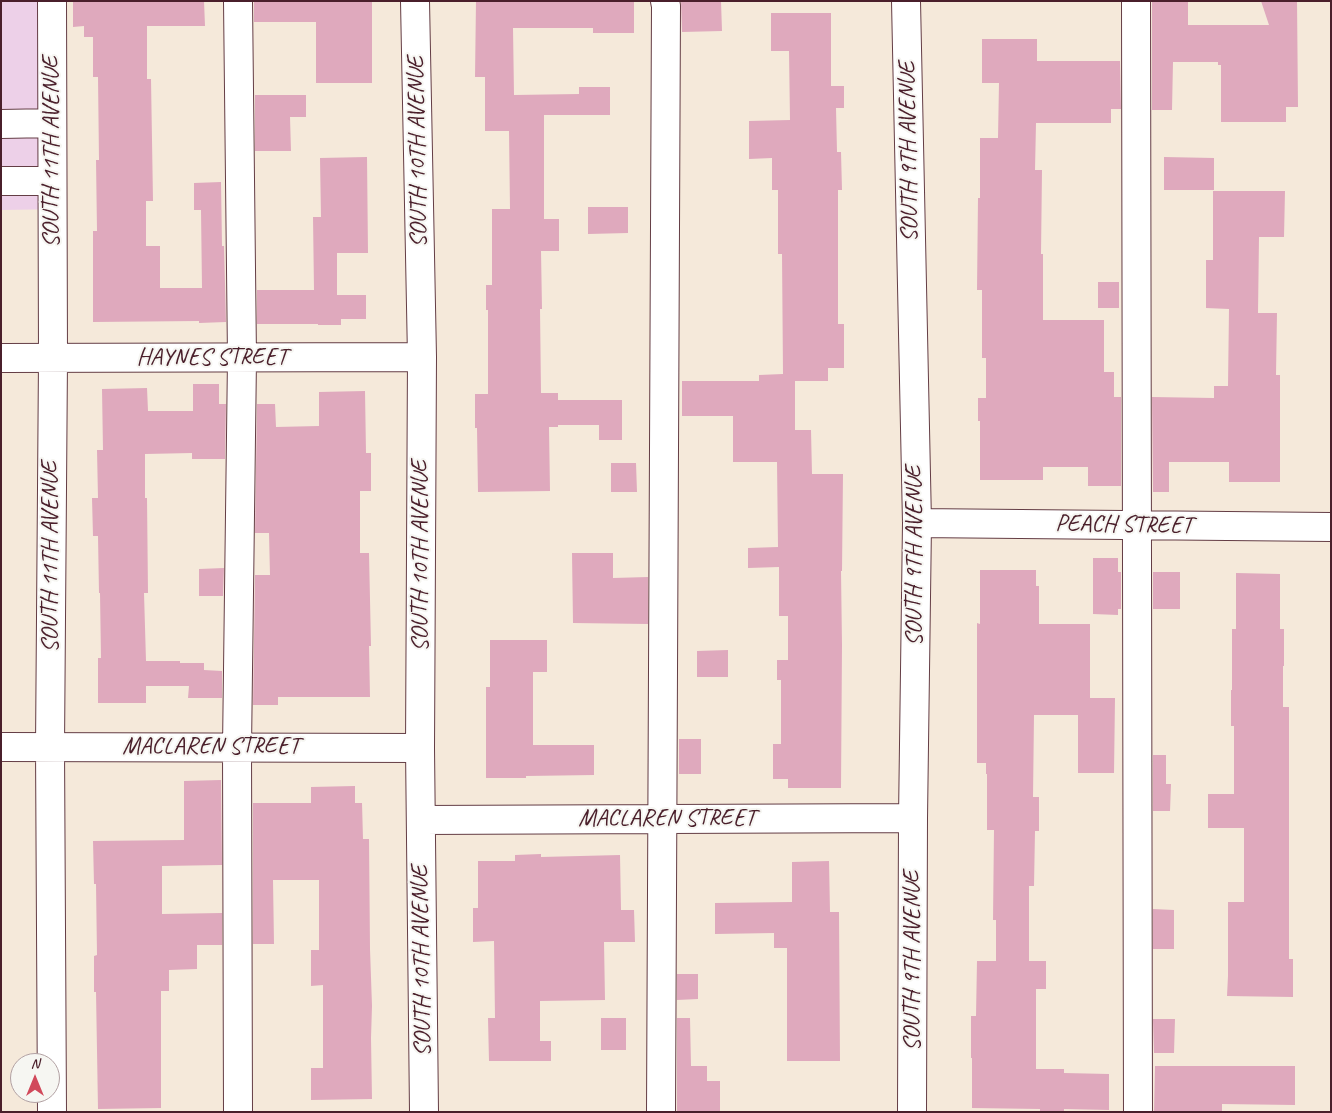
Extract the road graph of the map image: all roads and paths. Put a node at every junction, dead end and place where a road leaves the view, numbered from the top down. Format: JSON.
{"nodes":[{"id":1,"x":52,"y":1,"type":"edge"},
{"id":2,"x":238,"y":1,"type":"edge"},
{"id":3,"x":415,"y":1,"type":"edge"},
{"id":4,"x":665,"y":1,"type":"edge"},
{"id":5,"x":906,"y":1,"type":"edge"},
{"id":6,"x":1136,"y":1,"type":"edge"},
{"id":7,"x":1,"y":124,"type":"edge"},
{"id":8,"x":52,"y":124,"type":"junction"},
{"id":9,"x":52,"y":181,"type":"junction"},
{"id":10,"x":1,"y":182,"type":"edge"},
{"id":11,"x":422,"y":357,"type":"junction"},
{"id":12,"x":1,"y":358,"type":"edge"},
{"id":13,"x":242,"y":358,"type":"junction"},
{"id":14,"x":53,"y":359,"type":"junction"},
{"id":15,"x":916,"y":522,"type":"junction"},
{"id":16,"x":1136,"y":525,"type":"junction"},
{"id":17,"x":1331,"y":527,"type":"edge"},
{"id":18,"x":1,"y":747,"type":"edge"},
{"id":19,"x":50,"y":747,"type":"junction"},
{"id":20,"x":237,"y":748,"type":"junction"},
{"id":21,"x":420,"y":748,"type":"junction"},
{"id":22,"x":913,"y":818,"type":"junction"},
{"id":23,"x":663,"y":819,"type":"junction"},
{"id":24,"x":421,"y":820,"type":"junction"},
{"id":25,"x":52,"y":1112,"type":"edge"},
{"id":26,"x":238,"y":1112,"type":"edge"},
{"id":27,"x":424,"y":1112,"type":"edge"},
{"id":28,"x":662,"y":1112,"type":"edge"},
{"id":29,"x":912,"y":1112,"type":"edge"},
{"id":30,"x":1138,"y":1112,"type":"edge"}],
"edges":[{"from":1,"to":8,"type":"street","name":"SOUTH 11TH AVENUE"},
{"from":2,"to":13,"type":"street"},
{"from":3,"to":11,"type":"street","name":"SOUTH 10TH AVENUE"},
{"from":4,"to":23,"type":"street"},
{"from":5,"to":15,"type":"street","name":"SOUTH 9TH AVENUE"},
{"from":6,"to":16,"type":"street"},
{"from":7,"to":8,"type":"street"},
{"from":8,"to":9,"type":"street","name":"SOUTH 11TH AVENUE"},
{"from":9,"to":10,"type":"street"},
{"from":9,"to":14,"type":"street","name":"SOUTH 11TH AVENUE"},
{"from":11,"to":13,"type":"street","name":"HAYNES STREET"},
{"from":11,"to":21,"type":"street","name":"SOUTH 10TH AVENUE"},
{"from":12,"to":14,"type":"street","name":"HAYNES STREET"},
{"from":13,"to":14,"type":"street","name":"HAYNES STREET"},
{"from":13,"to":20,"type":"street"},
{"from":14,"to":19,"type":"street","name":"SOUTH 11TH AVENUE"},
{"from":15,"to":16,"type":"street","name":"PEACH STREET"},
{"from":15,"to":22,"type":"street","name":"SOUTH 9TH AVENUE"},
{"from":16,"to":17,"type":"street","name":"PEACH STREET"},
{"from":16,"to":30,"type":"street"},
{"from":18,"to":19,"type":"street","name":"MACLAREN STREET"},
{"from":19,"to":20,"type":"street","name":"MACLAREN STREET"},
{"from":19,"to":25,"type":"street","name":"SOUTH 11TH AVENUE"},
{"from":20,"to":21,"type":"street","name":"MACLAREN STREET"},
{"from":20,"to":26,"type":"street"},
{"from":21,"to":24,"type":"street","name":"SOUTH 10TH AVENUE"},
{"from":22,"to":23,"type":"street","name":"MACLAREN STREET"},
{"from":22,"to":29,"type":"street","name":"SOUTH 9TH AVENUE"},
{"from":23,"to":24,"type":"street","name":"MACLAREN STREET"},
{"from":23,"to":28,"type":"street"},
{"from":24,"to":27,"type":"street","name":"SOUTH 10TH AVENUE"}]}
